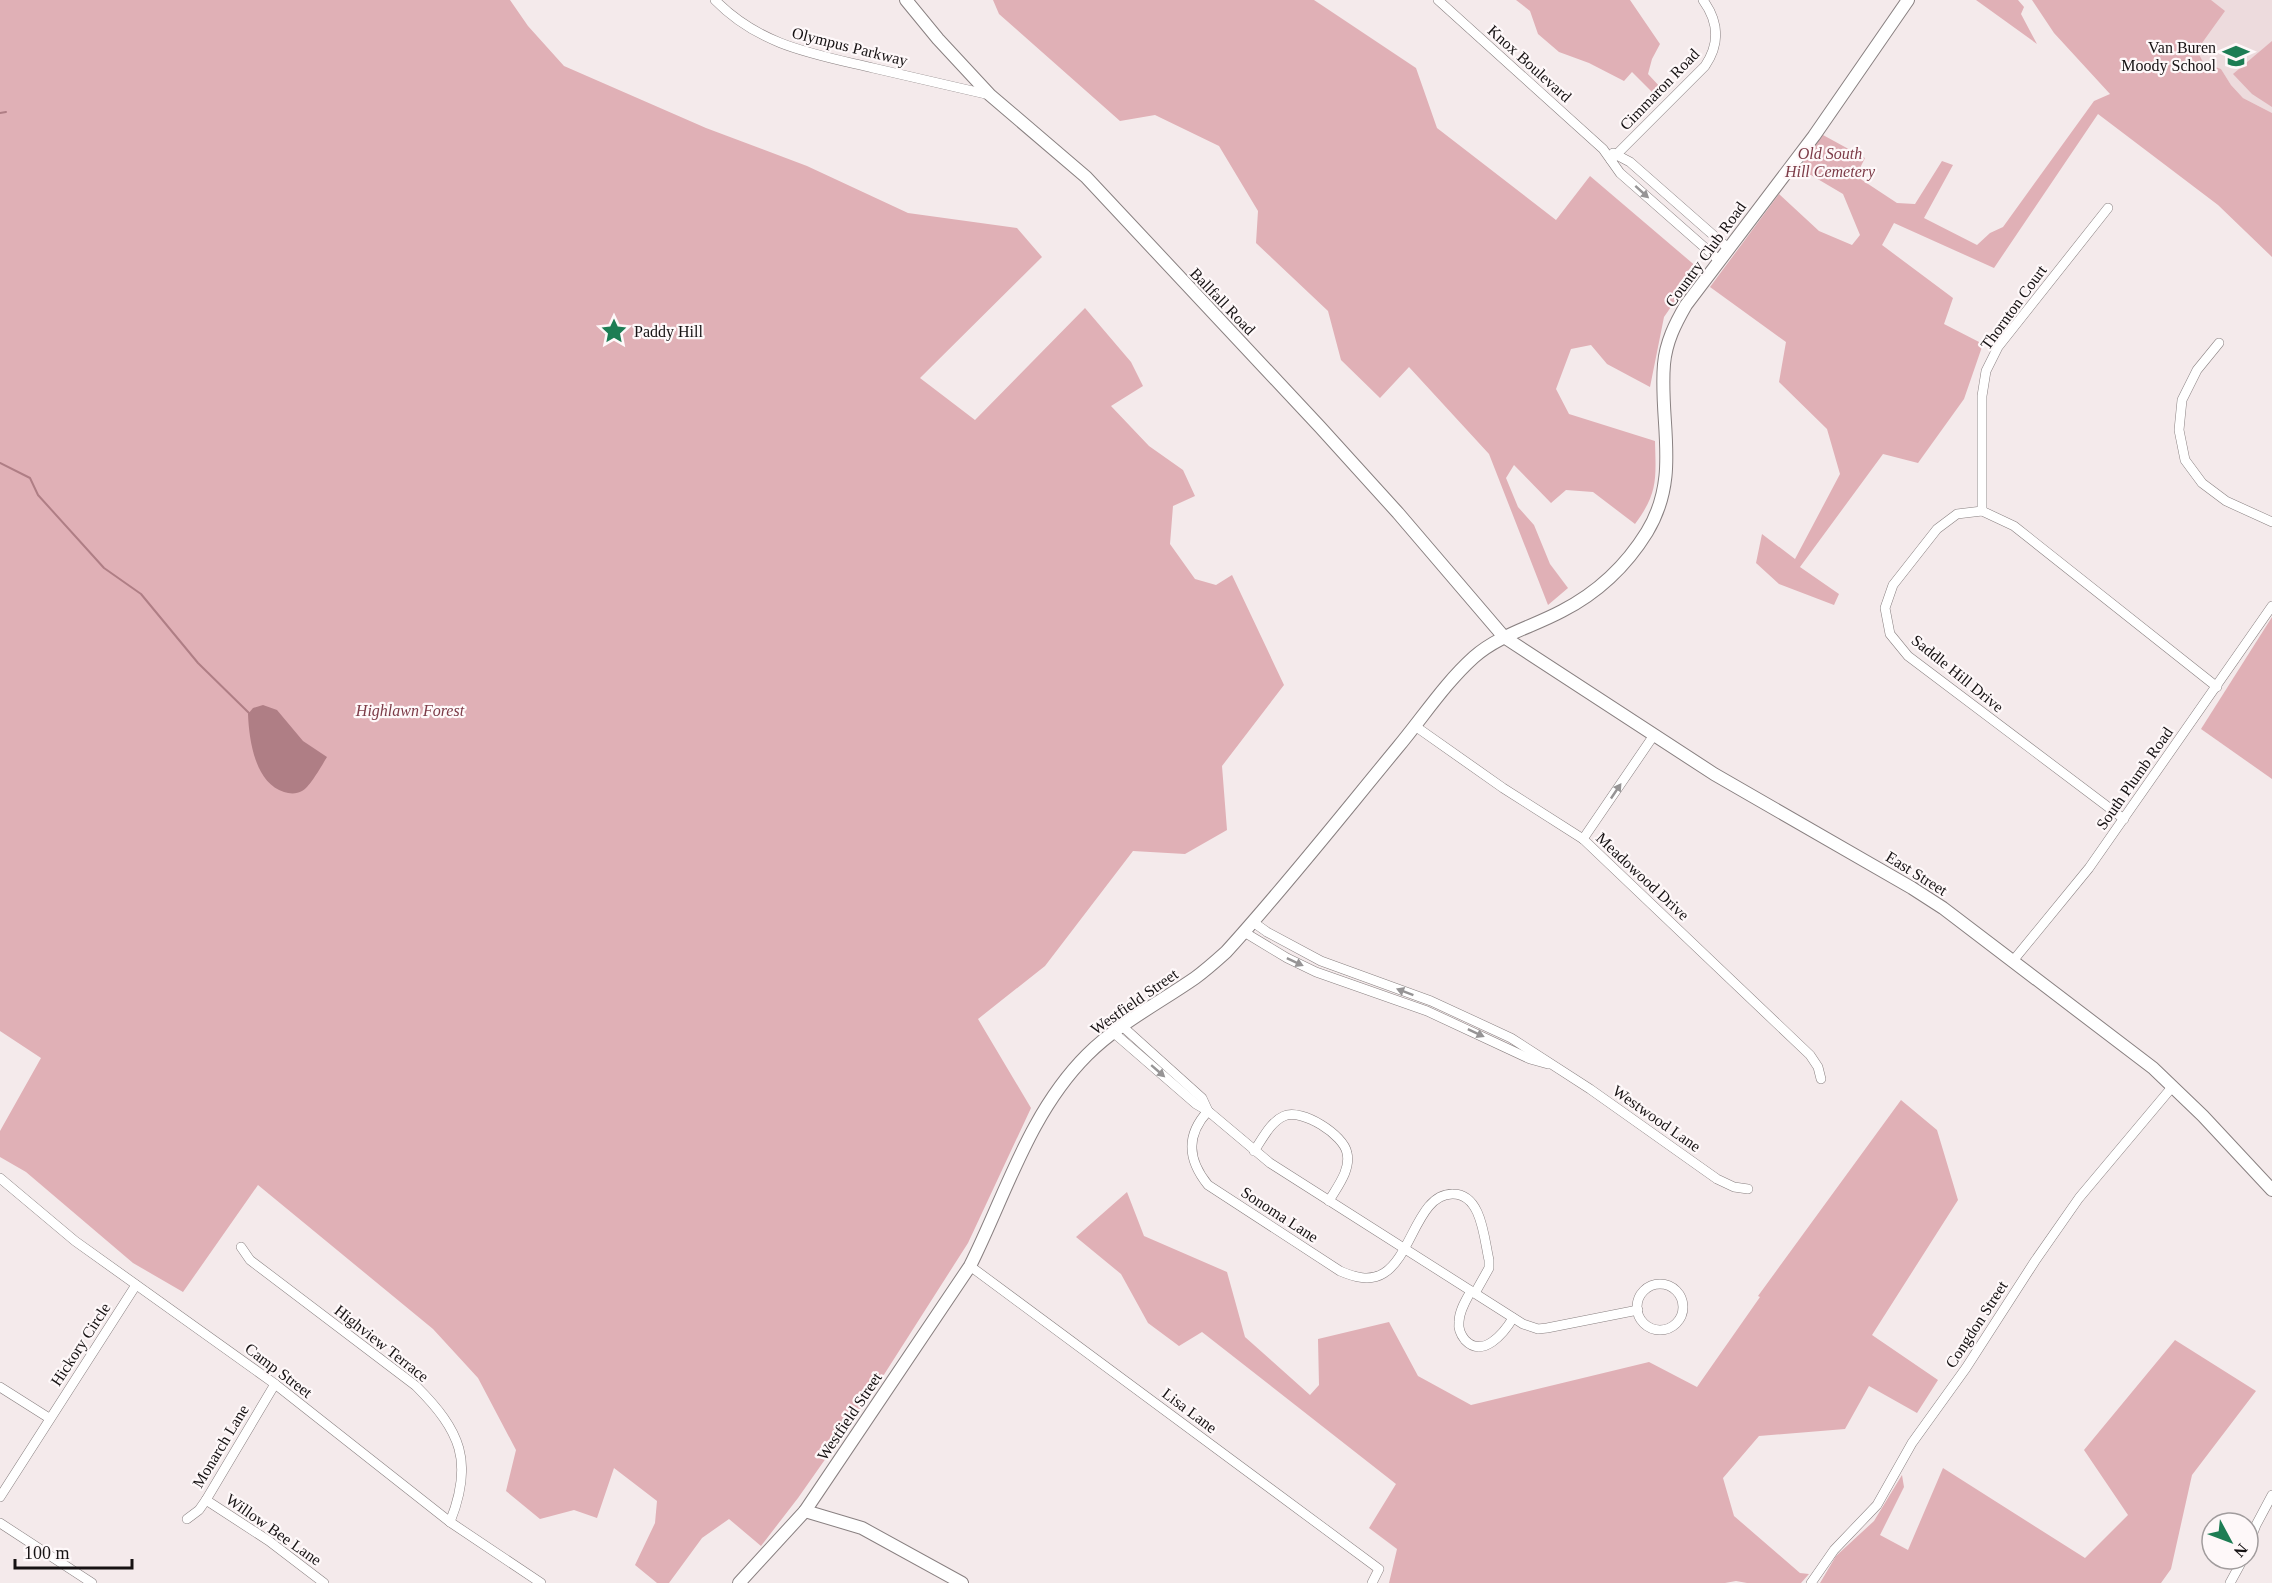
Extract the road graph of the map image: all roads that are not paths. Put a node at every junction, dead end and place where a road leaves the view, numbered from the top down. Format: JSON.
{"nodes":[{"id":1,"x":715,"y":0,"type":"edge"},
{"id":2,"x":906,"y":0,"type":"edge"},
{"id":3,"x":1438,"y":0,"type":"edge"},
{"id":4,"x":1703,"y":0,"type":"edge"},
{"id":5,"x":1908,"y":0,"type":"edge"},
{"id":6,"x":990,"y":95,"type":"junction"},
{"id":7,"x":1613,"y":157,"type":"junction"},
{"id":8,"x":2108,"y":208,"type":"dead end"},
{"id":9,"x":1729,"y":249,"type":"junction"},
{"id":10,"x":1719,"y":261,"type":"junction"},
{"id":11,"x":2219,"y":343,"type":"dead end"},
{"id":12,"x":1982,"y":511,"type":"junction"},
{"id":13,"x":2272,"y":522,"type":"edge"},
{"id":14,"x":2272,"y":606,"type":"edge"},
{"id":15,"x":1504,"y":637,"type":"junction"},
{"id":16,"x":2217,"y":687,"type":"junction"},
{"id":17,"x":1416,"y":726,"type":"junction"},
{"id":18,"x":1654,"y":735,"type":"junction"},
{"id":19,"x":2124,"y":819,"type":"junction"},
{"id":20,"x":1582,"y":839,"type":"junction"},
{"id":21,"x":1253,"y":922,"type":"junction"},
{"id":22,"x":1244,"y":932,"type":"junction"},
{"id":23,"x":1321,"y":962,"type":"junction"},
{"id":24,"x":2012,"y":962,"type":"junction"},
{"id":25,"x":1316,"y":972,"type":"junction"},
{"id":26,"x":1429,"y":1006,"type":"junction"},
{"id":27,"x":1118,"y":1029,"type":"junction"},
{"id":28,"x":1821,"y":1079,"type":"dead end"},
{"id":29,"x":2173,"y":1086,"type":"junction"},
{"id":30,"x":1208,"y":1111,"type":"junction"},
{"id":31,"x":1254,"y":1152,"type":"junction"},
{"id":32,"x":0,"y":1178,"type":"edge"},
{"id":33,"x":1748,"y":1189,"type":"dead end"},
{"id":34,"x":2272,"y":1190,"type":"edge"},
{"id":35,"x":1329,"y":1201,"type":"junction"},
{"id":36,"x":241,"y":1247,"type":"dead end"},
{"id":37,"x":1404,"y":1248,"type":"junction"},
{"id":38,"x":970,"y":1266,"type":"junction"},
{"id":39,"x":136,"y":1285,"type":"junction"},
{"id":40,"x":1473,"y":1292,"type":"junction"},
{"id":41,"x":1638,"y":1310,"type":"junction"},
{"id":42,"x":1513,"y":1318,"type":"junction"},
{"id":43,"x":275,"y":1384,"type":"junction"},
{"id":44,"x":0,"y":1387,"type":"edge"},
{"id":45,"x":49,"y":1418,"type":"junction"},
{"id":46,"x":2272,"y":1495,"type":"edge"},
{"id":47,"x":0,"y":1497,"type":"edge"},
{"id":48,"x":206,"y":1500,"type":"junction"},
{"id":49,"x":805,"y":1512,"type":"junction"},
{"id":50,"x":187,"y":1519,"type":"dead end"},
{"id":51,"x":2260,"y":1519,"type":"edge"},
{"id":52,"x":450,"y":1522,"type":"junction"},
{"id":53,"x":0,"y":1523,"type":"edge"},
{"id":54,"x":92,"y":1583,"type":"edge"},
{"id":55,"x":324,"y":1583,"type":"edge"},
{"id":56,"x":541,"y":1583,"type":"edge"},
{"id":57,"x":739,"y":1583,"type":"edge"},
{"id":58,"x":962,"y":1583,"type":"edge"},
{"id":59,"x":1372,"y":1583,"type":"edge"},
{"id":60,"x":1811,"y":1583,"type":"edge"}],
"edges":[{"from":1,"to":6,"type":"street","name":"Olympus Parkway"},
{"from":2,"to":6,"type":"main road","name":"Ballfall Road"},
{"from":3,"to":7,"type":"street","name":"Knox Boulevard"},
{"from":4,"to":7,"type":"street","name":"Cimmaron Road"},
{"from":5,"to":9,"type":"main road","name":"Country Club Road"},
{"from":6,"to":15,"type":"main road","name":"Ballfall Road"},
{"from":7,"to":9,"type":"street","name":"Knox Boulevard"},
{"from":7,"to":10,"type":"street","name":"Knox Boulevard","one_way":true},
{"from":8,"to":12,"type":"street","name":"Thornton Court"},
{"from":9,"to":10,"type":"main road","name":"Country Club Road"},
{"from":10,"to":15,"type":"main road","name":"Country Club Road"},
{"from":11,"to":13,"type":"street"},
{"from":12,"to":16,"type":"street"},
{"from":12,"to":19,"type":"street","name":"Saddle Hill Drive"},
{"from":14,"to":16,"type":"street","name":"South Plumb Road"},
{"from":15,"to":17,"type":"main road","name":"Westfield Street"},
{"from":15,"to":18,"type":"main road","name":"East Street"},
{"from":16,"to":19,"type":"street","name":"South Plumb Road"},
{"from":17,"to":20,"type":"street","name":"Meadowood Drive"},
{"from":17,"to":21,"type":"main road","name":"Westfield Street"},
{"from":20,"to":18,"type":"street","one_way":true},
{"from":18,"to":24,"type":"main road","name":"East Street"},
{"from":19,"to":24,"type":"street","name":"South Plumb Road"},
{"from":20,"to":28,"type":"street","name":"Meadowood Drive"},
{"from":21,"to":22,"type":"main road","name":"Westfield Street"},
{"from":21,"to":23,"type":"street","name":"Westwood Lane"},
{"from":22,"to":25,"type":"street","name":"Westwood Lane","one_way":true},
{"from":22,"to":27,"type":"main road","name":"Westfield Street"},
{"from":23,"to":25,"type":"street"},
{"from":26,"to":23,"type":"street","name":"Westwood Lane","one_way":true},
{"from":24,"to":29,"type":"main road","name":"East Street"},
{"from":25,"to":26,"type":"street","name":"Westwood Lane"},
{"from":26,"to":33,"type":"street","name":"Westwood Lane"},
{"from":27,"to":30,"type":"street"},
{"from":27,"to":38,"type":"main road","name":"Westfield Street"},
{"from":29,"to":34,"type":"main road","name":"East Street"},
{"from":29,"to":60,"type":"street","name":"Congdon Street"},
{"from":30,"to":31,"type":"street"},
{"from":30,"to":37,"type":"street","name":"Sonoma Lane"},
{"from":31,"to":35,"type":"street"},
{"from":31,"to":35,"type":"street"},
{"from":32,"to":39,"type":"street","name":"Camp Street"},
{"from":35,"to":37,"type":"street"},
{"from":36,"to":52,"type":"street","name":"Highview Terrace"},
{"from":37,"to":40,"type":"street"},
{"from":37,"to":40,"type":"street","name":"Sonoma Lane"},
{"from":38,"to":49,"type":"main road","name":"Westfield Street"},
{"from":38,"to":59,"type":"street","name":"Lisa Lane"},
{"from":39,"to":43,"type":"street","name":"Camp Street"},
{"from":39,"to":45,"type":"street","name":"Hickory Circle"},
{"from":40,"to":42,"type":"street"},
{"from":40,"to":42,"type":"street","name":"Sonoma Lane"},
{"from":41,"to":41,"type":"street"},
{"from":41,"to":42,"type":"street"},
{"from":43,"to":48,"type":"street","name":"Monarch Lane"},
{"from":43,"to":52,"type":"street","name":"Camp Street"},
{"from":44,"to":45,"type":"street"},
{"from":45,"to":47,"type":"street","name":"Hickory Circle"},
{"from":46,"to":51,"type":"street"},
{"from":48,"to":50,"type":"street","name":"Monarch Lane"},
{"from":48,"to":55,"type":"street","name":"Willow Bee Lane"},
{"from":49,"to":57,"type":"main road","name":"Westfield Street"},
{"from":49,"to":58,"type":"main road"},
{"from":52,"to":56,"type":"street","name":"Camp Street"},
{"from":53,"to":54,"type":"street"}]}
